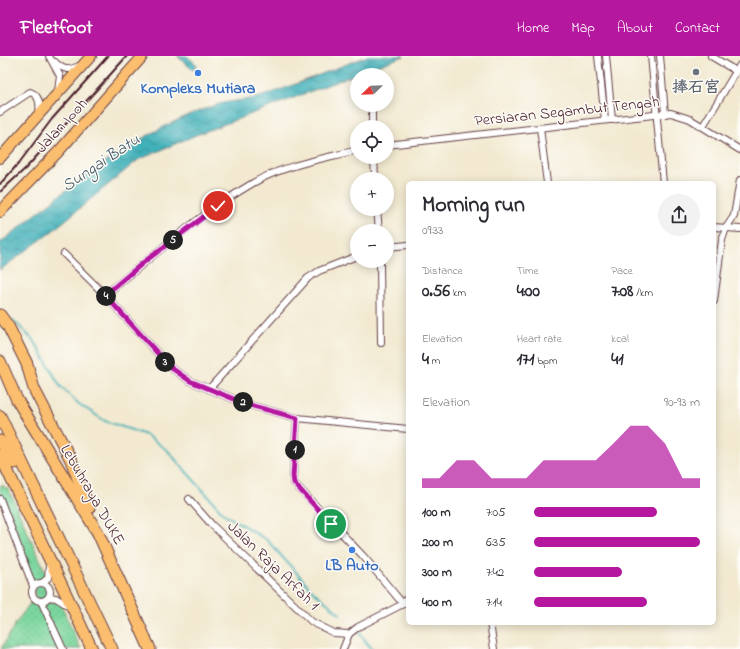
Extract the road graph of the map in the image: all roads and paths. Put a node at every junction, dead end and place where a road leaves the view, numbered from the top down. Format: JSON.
{"nodes":[{"id":1,"x":90,"y":56,"type":"edge"},
{"id":2,"x":598,"y":56,"type":"edge"},
{"id":3,"x":606,"y":56,"type":"edge"},
{"id":4,"x":651,"y":56,"type":"edge"},
{"id":5,"x":660,"y":56,"type":"edge"},
{"id":6,"x":711,"y":56,"type":"edge"},
{"id":7,"x":50,"y":57,"type":"edge"},
{"id":8,"x":142,"y":57,"type":"dead end"},
{"id":9,"x":83,"y":65,"type":"junction"},
{"id":10,"x":740,"y":65,"type":"edge"},
{"id":11,"x":736,"y":72,"type":"junction"},
{"id":12,"x":56,"y":96,"type":"junction"},
{"id":13,"x":0,"y":112,"type":"edge"},
{"id":14,"x":665,"y":114,"type":"junction"},
{"id":15,"x":39,"y":115,"type":"junction"},
{"id":16,"x":656,"y":115,"type":"junction"},
{"id":17,"x":605,"y":120,"type":"junction"},
{"id":18,"x":612,"y":120,"type":"junction"},
{"id":19,"x":703,"y":126,"type":"junction"},
{"id":20,"x":540,"y":128,"type":"junction"},
{"id":21,"x":394,"y":144,"type":"edge"},
{"id":22,"x":740,"y":150,"type":"edge"},
{"id":23,"x":350,"y":152,"type":"edge"},
{"id":24,"x":0,"y":158,"type":"edge"},
{"id":25,"x":740,"y":180,"type":"edge"},
{"id":26,"x":547,"y":181,"type":"edge"},
{"id":27,"x":663,"y":181,"type":"edge"},
{"id":28,"x":0,"y":212,"type":"edge"},
{"id":29,"x":716,"y":227,"type":"edge"},
{"id":30,"x":726,"y":228,"type":"junction"},
{"id":31,"x":740,"y":229,"type":"edge"},
{"id":32,"x":406,"y":245,"type":"edge"},
{"id":33,"x":394,"y":246,"type":"edge"},
{"id":34,"x":64,"y":254,"type":"dead end"},
{"id":35,"x":350,"y":259,"type":"edge"},
{"id":36,"x":380,"y":268,"type":"edge"},
{"id":37,"x":716,"y":286,"type":"edge"},
{"id":38,"x":105,"y":295,"type":"junction"},
{"id":39,"x":0,"y":315,"type":"edge"},
{"id":40,"x":381,"y":343,"type":"dead end"},
{"id":41,"x":0,"y":361,"type":"edge"},
{"id":42,"x":209,"y":388,"type":"junction"},
{"id":43,"x":0,"y":416,"type":"edge"},
{"id":44,"x":297,"y":418,"type":"junction"},
{"id":45,"x":406,"y":429,"type":"edge"},
{"id":46,"x":0,"y":441,"type":"edge"},
{"id":47,"x":0,"y":455,"type":"edge"},
{"id":48,"x":0,"y":466,"type":"edge"},
{"id":49,"x":17,"y":493,"type":"junction"},
{"id":50,"x":37,"y":497,"type":"junction"},
{"id":51,"x":0,"y":499,"type":"edge"},
{"id":52,"x":189,"y":499,"type":"dead end"},
{"id":53,"x":98,"y":533,"type":"junction"},
{"id":54,"x":66,"y":553,"type":"junction"},
{"id":55,"x":47,"y":554,"type":"junction"},
{"id":56,"x":42,"y":582,"type":"junction"},
{"id":57,"x":33,"y":586,"type":"junction"},
{"id":58,"x":49,"y":597,"type":"junction"},
{"id":59,"x":41,"y":601,"type":"junction"},
{"id":60,"x":406,"y":604,"type":"edge"},
{"id":61,"x":74,"y":610,"type":"junction"},
{"id":62,"x":490,"y":625,"type":"edge"},
{"id":63,"x":349,"y":634,"type":"junction"},
{"id":64,"x":63,"y":649,"type":"edge"},
{"id":65,"x":92,"y":649,"type":"edge"},
{"id":66,"x":112,"y":649,"type":"edge"},
{"id":67,"x":150,"y":649,"type":"edge"},
{"id":68,"x":343,"y":649,"type":"edge"},
{"id":69,"x":494,"y":649,"type":"edge"}],
"edges":[{"from":1,"to":9,"type":"main road","name":"Jalan Ipoh"},
{"from":2,"to":17,"type":"street"},
{"from":3,"to":18,"type":"street"},
{"from":4,"to":16,"type":"street"},
{"from":5,"to":14,"type":"street"},
{"from":6,"to":11,"type":"street"},
{"from":7,"to":9,"type":"street"},
{"from":7,"to":12,"type":"street"},
{"from":8,"to":28,"type":"main road","name":"Jalan Ipoh"},
{"from":9,"to":12,"type":"main road","name":"Jalan Ipoh"},
{"from":10,"to":11,"type":"street"},
{"from":11,"to":19,"type":"street"},
{"from":12,"to":15,"type":"main road","name":"Jalan Ipoh"},
{"from":13,"to":15,"type":"street"},
{"from":14,"to":16,"type":"street","name":"Persiaran Segambut Tengah"},
{"from":14,"to":19,"type":"street","name":"Persiaran Segambut Tengah"},
{"from":15,"to":24,"type":"main road","name":"Jalan Ipoh"},
{"from":16,"to":18,"type":"street","name":"Persiaran Segambut Tengah"},
{"from":16,"to":27,"type":"street"},
{"from":17,"to":18,"type":"street","name":"Persiaran Segambut Tengah"},
{"from":17,"to":20,"type":"street","name":"Persiaran Segambut Tengah"},
{"from":19,"to":22,"type":"street","name":"Persiaran Segambut Tengah"},
{"from":20,"to":21,"type":"street","name":"Persiaran Segambut Tengah"},
{"from":20,"to":26,"type":"street"},
{"from":23,"to":38,"type":"street"},
{"from":25,"to":30,"type":"street"},
{"from":29,"to":30,"type":"street"},
{"from":30,"to":31,"type":"street"},
{"from":30,"to":37,"type":"street"},
{"from":32,"to":33,"type":"street"},
{"from":34,"to":38,"type":"street"},
{"from":35,"to":42,"type":"street"},
{"from":36,"to":40,"type":"street"},
{"from":38,"to":42,"type":"street"},
{"from":39,"to":53,"type":"highway"},
{"from":41,"to":53,"type":"highway","name":"Lebuhraya DUKE"},
{"from":42,"to":44,"type":"street"},
{"from":43,"to":50,"type":"highway"},
{"from":44,"to":45,"type":"street"},
{"from":44,"to":60,"type":"street"},
{"from":46,"to":50,"type":"highway"},
{"from":47,"to":49,"type":"highway"},
{"from":48,"to":49,"type":"street"},
{"from":49,"to":55,"type":"highway"},
{"from":50,"to":54,"type":"highway"},
{"from":51,"to":57,"type":"street"},
{"from":52,"to":63,"type":"street","name":"Jalan Raja Arfah 1"},
{"from":53,"to":67,"type":"highway","name":"Lebuhraya DUKE"},
{"from":54,"to":61,"type":"highway"},
{"from":54,"to":66,"type":"highway"},
{"from":55,"to":56,"type":"street"},
{"from":55,"to":61,"type":"highway"},
{"from":56,"to":57,"type":"street"},
{"from":56,"to":58,"type":"street"},
{"from":57,"to":59,"type":"street"},
{"from":58,"to":59,"type":"street"},
{"from":58,"to":61,"type":"street"},
{"from":59,"to":64,"type":"street"},
{"from":60,"to":63,"type":"street"},
{"from":61,"to":65,"type":"highway"},
{"from":62,"to":69,"type":"street"},
{"from":63,"to":68,"type":"street"}]}
